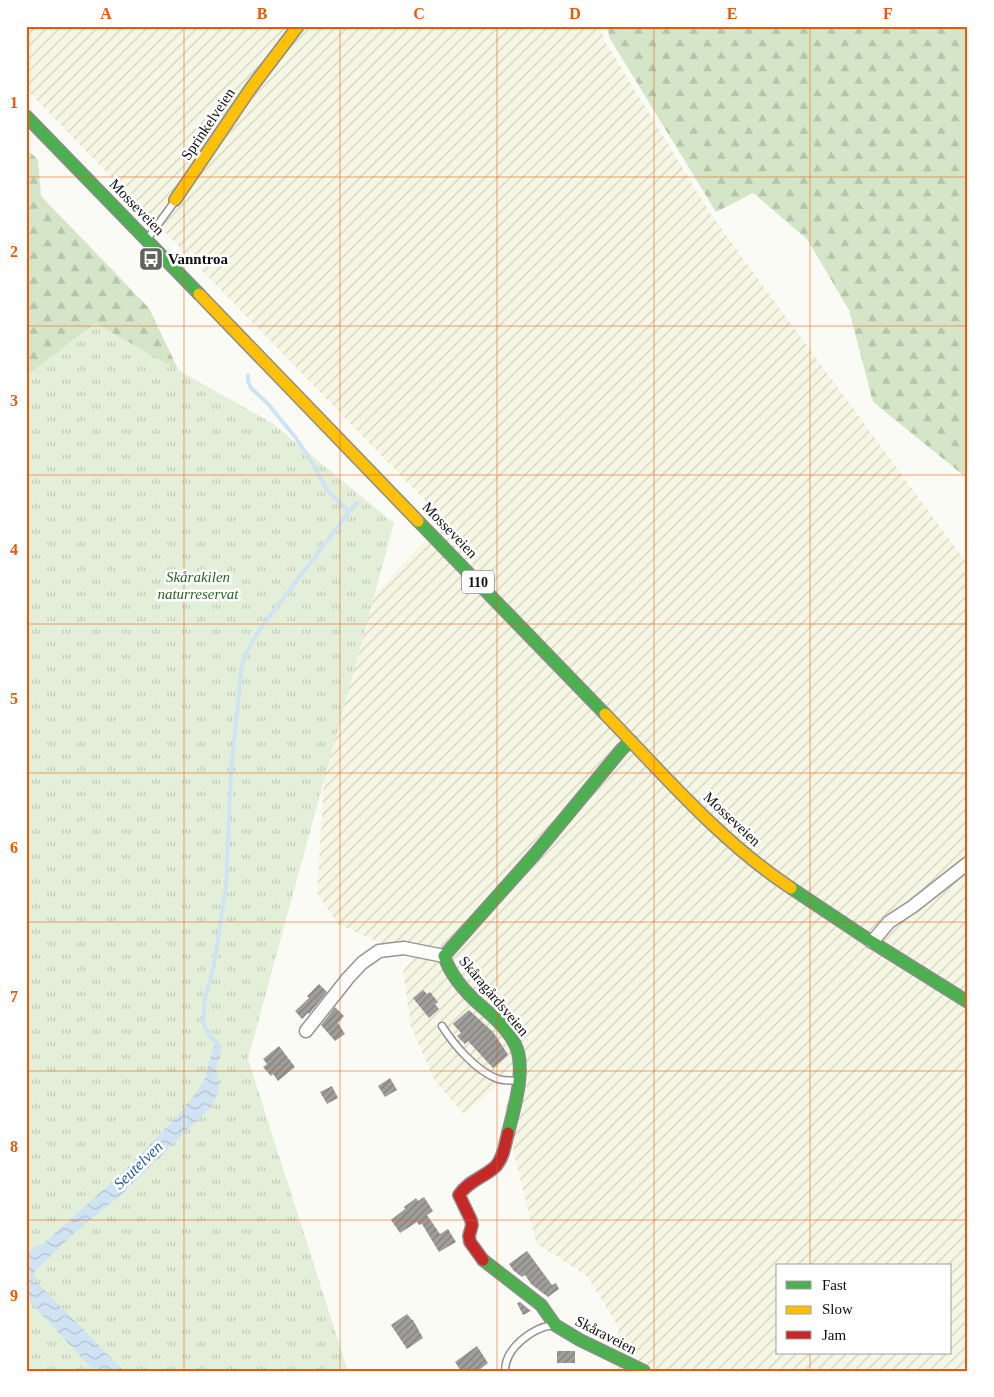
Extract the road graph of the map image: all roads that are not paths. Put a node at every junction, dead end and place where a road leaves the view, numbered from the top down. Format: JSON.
{"nodes":[{"id":1,"x":298,"y":26,"type":"edge"},
{"id":2,"x":26,"y":116,"type":"edge"},
{"id":3,"x":175,"y":200,"type":"joint"},
{"id":4,"x":146,"y":241,"type":"junction"},
{"id":5,"x":631,"y":741,"type":"junction"},
{"id":6,"x":968,"y":863,"type":"edge"},
{"id":7,"x":872,"y":942,"type":"junction"},
{"id":8,"x":444,"y":956,"type":"junction"},
{"id":9,"x":968,"y":1002,"type":"edge"},
{"id":10,"x":442,"y":1026,"type":"dead end"},
{"id":11,"x":306,"y":1031,"type":"dead end"},
{"id":12,"x":519,"y":1081,"type":"junction"},
{"id":13,"x":555,"y":1325,"type":"junction"},
{"id":14,"x":505,"y":1371,"type":"edge"},
{"id":15,"x":644,"y":1371,"type":"edge"}],
"edges":[{"from":1,"to":3,"type":"main road","name":"Sprinkelveien"},
{"from":2,"to":4,"type":"main road","name":"Mosseveien","number":"110"},
{"from":3,"to":4,"type":"lane","name":"Sprinkelveien"},
{"from":4,"to":5,"type":"main road","name":"Mosseveien","number":"110"},
{"from":5,"to":7,"type":"main road","name":"Mosseveien","number":"110"},
{"from":5,"to":8,"type":"main road","name":"Skåragårdsveien"},
{"from":6,"to":7,"type":"street"},
{"from":7,"to":9,"type":"main road","name":"Mosseveien","number":"110"},
{"from":8,"to":11,"type":"street","name":"Skåragårdsveien"},
{"from":8,"to":12,"type":"main road","name":"Skåragårdsveien"},
{"from":10,"to":12,"type":"lane"},
{"from":12,"to":13,"type":"main road","name":"Skåragårdsveien"},
{"from":13,"to":14,"type":"lane"},
{"from":13,"to":15,"type":"main road","name":"Skåraveien"}]}
